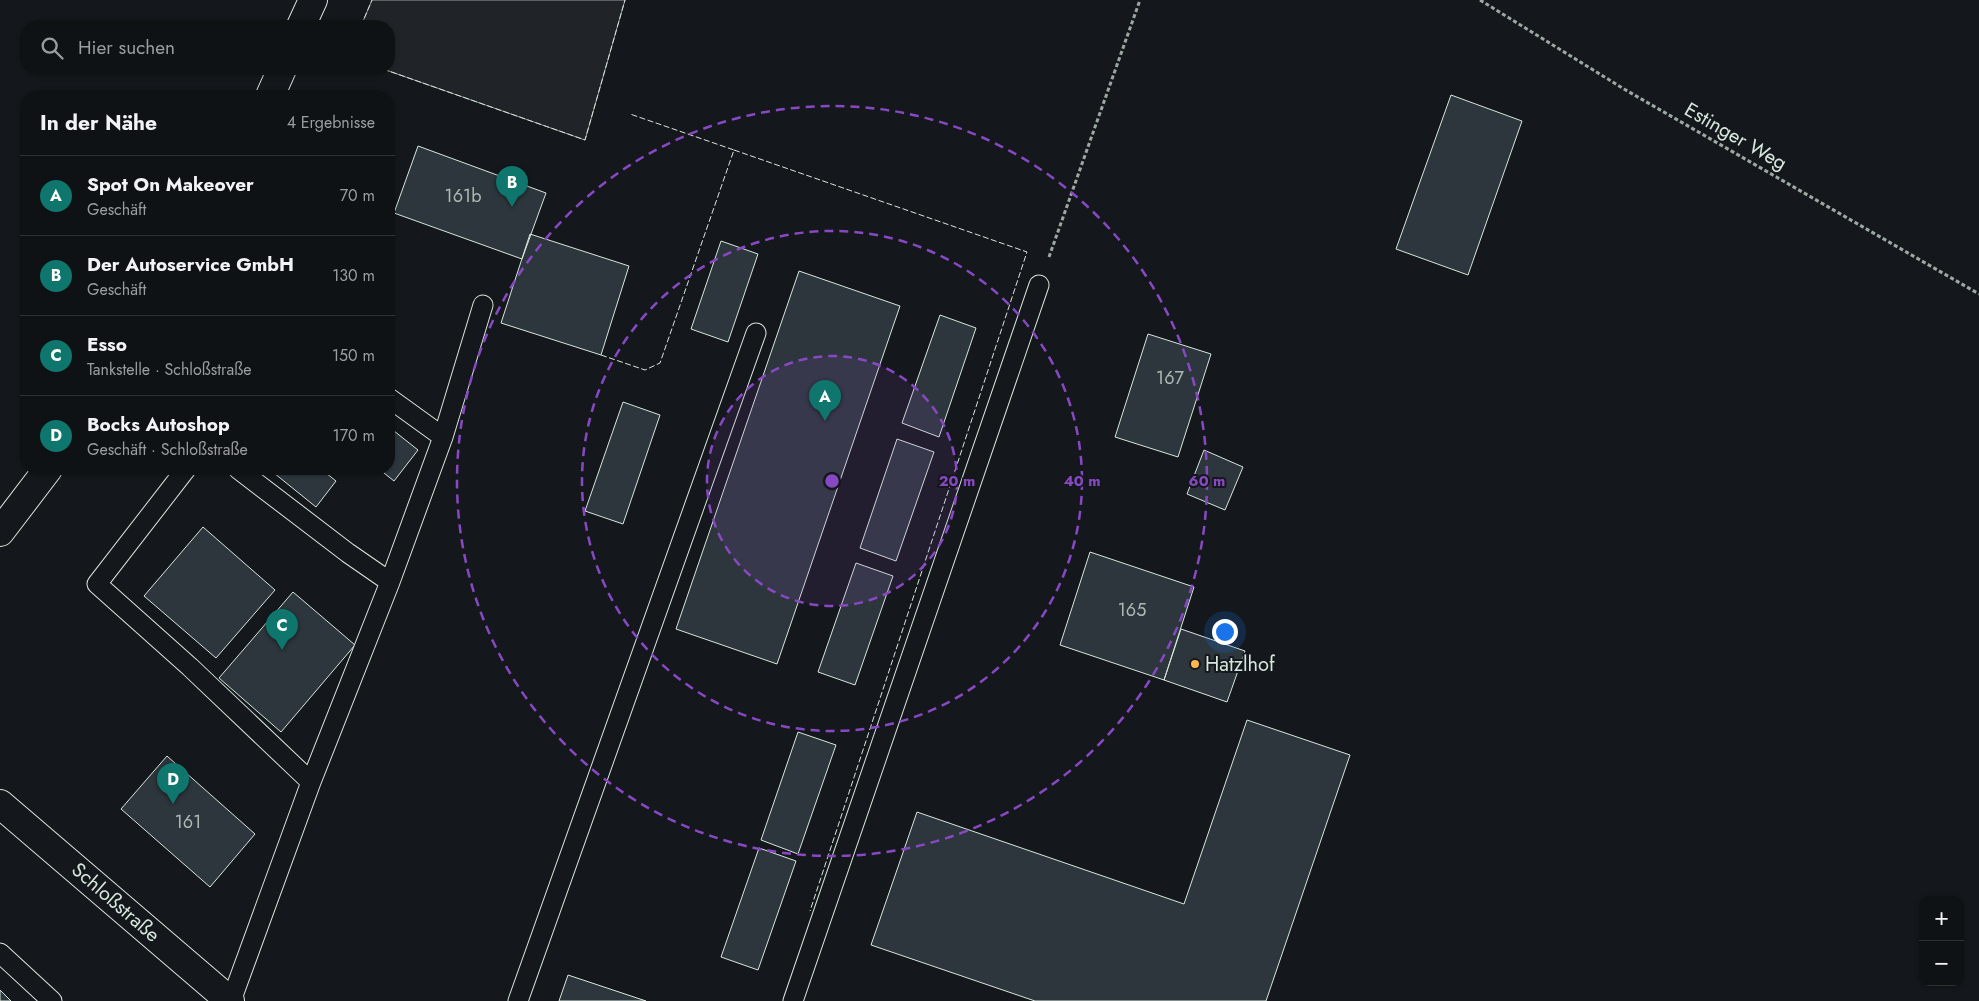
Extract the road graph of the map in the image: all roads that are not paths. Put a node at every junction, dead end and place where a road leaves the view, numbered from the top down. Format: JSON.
{"nodes":[{"id":1,"x":313,"y":0,"type":"edge"},
{"id":2,"x":304,"y":20,"type":"edge"},
{"id":3,"x":279,"y":75,"type":"edge"},
{"id":4,"x":273,"y":90,"type":"edge"},
{"id":5,"x":1038,"y":285,"type":"road end"},
{"id":6,"x":484,"y":305,"type":"dead end"},
{"id":7,"x":756,"y":333,"type":"dead end"},
{"id":8,"x":395,"y":402,"type":"edge"},
{"id":9,"x":443,"y":437,"type":"junction"},
{"id":10,"x":43,"y":475,"type":"edge"},
{"id":11,"x":181,"y":475,"type":"edge"},
{"id":12,"x":246,"y":475,"type":"edge"},
{"id":13,"x":0,"y":532,"type":"edge"},
{"id":14,"x":390,"y":582,"type":"junction"},
{"id":15,"x":312,"y":782,"type":"junction"},
{"id":16,"x":0,"y":804,"type":"edge"},
{"id":17,"x":0,"y":954,"type":"edge"},
{"id":18,"x":52,"y":1001,"type":"edge"},
{"id":19,"x":230,"y":1001,"type":"edge"},
{"id":20,"x":518,"y":1001,"type":"edge"},
{"id":21,"x":793,"y":1001,"type":"edge"}],
"edges":[{"from":1,"to":2,"type":"street"},
{"from":3,"to":4,"type":"street"},
{"from":5,"to":21,"type":"lane"},
{"from":6,"to":9,"type":"lane"},
{"from":7,"to":20,"type":"lane"},
{"from":8,"to":9,"type":"lane"},
{"from":9,"to":14,"type":"lane"},
{"from":10,"to":13,"type":"street"},
{"from":11,"to":15,"type":"lane"},
{"from":12,"to":14,"type":"lane"},
{"from":14,"to":15,"type":"lane"},
{"from":15,"to":19,"type":"lane"},
{"from":16,"to":19,"type":"street","name":"Schloßstraße"},
{"from":17,"to":18,"type":"lane"}]}
